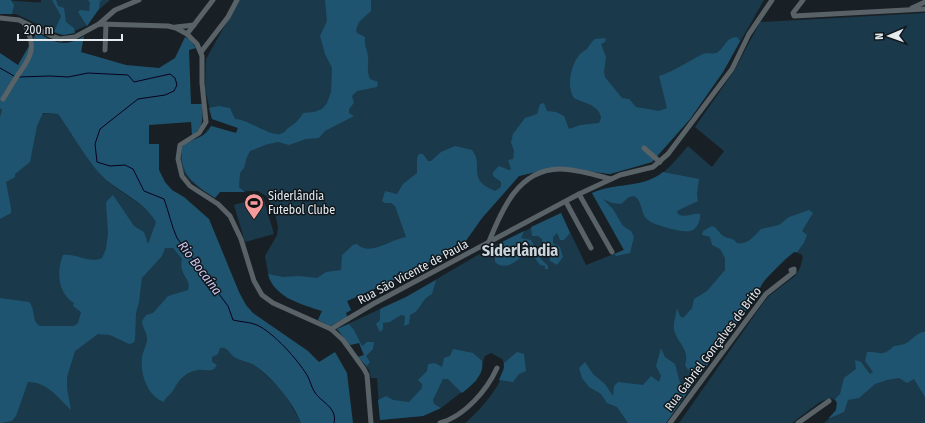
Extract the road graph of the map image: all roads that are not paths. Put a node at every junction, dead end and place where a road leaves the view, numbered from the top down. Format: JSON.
{"nodes":[{"id":1,"x":139,"y":0,"type":"edge"},
{"id":2,"x":213,"y":0,"type":"edge"},
{"id":3,"x":237,"y":0,"type":"edge"},
{"id":4,"x":772,"y":0,"type":"edge"},
{"id":5,"x":804,"y":0,"type":"edge"},
{"id":6,"x":925,"y":2,"type":"edge"},
{"id":7,"x":925,"y":9,"type":"edge"},
{"id":8,"x":904,"y":10,"type":"junction"},
{"id":9,"x":110,"y":14,"type":"junction"},
{"id":10,"x":0,"y":18,"type":"edge"},
{"id":11,"x":24,"y":22,"type":"junction"},
{"id":12,"x":99,"y":24,"type":"junction"},
{"id":13,"x":106,"y":24,"type":"junction"},
{"id":14,"x":195,"y":24,"type":"junction"},
{"id":15,"x":113,"y":25,"type":"junction"},
{"id":16,"x":173,"y":27,"type":"junction"},
{"id":17,"x":187,"y":34,"type":"junction"},
{"id":18,"x":105,"y":50,"type":"dead end"},
{"id":19,"x":201,"y":52,"type":"junction"},
{"id":20,"x":3,"y":99,"type":"dead end"},
{"id":21,"x":644,"y":148,"type":"dead end"},
{"id":22,"x":660,"y":162,"type":"junction"},
{"id":23,"x":611,"y":179,"type":"junction"},
{"id":24,"x":579,"y":194,"type":"junction"},
{"id":25,"x":566,"y":202,"type":"junction"},
{"id":26,"x":488,"y":244,"type":"junction"},
{"id":27,"x":591,"y":248,"type":"dead end"},
{"id":28,"x":612,"y":252,"type":"dead end"},
{"id":29,"x":792,"y":272,"type":"dead end"},
{"id":30,"x":331,"y":329,"type":"junction"},
{"id":31,"x":498,"y":368,"type":"dead end"},
{"id":32,"x":829,"y":401,"type":"dead end"},
{"id":33,"x":371,"y":423,"type":"edge"},
{"id":34,"x":440,"y":423,"type":"edge"},
{"id":35,"x":670,"y":423,"type":"edge"},
{"id":36,"x":798,"y":423,"type":"edge"}],
"edges":[{"from":1,"to":9,"type":"street"},
{"from":2,"to":14,"type":"street"},
{"from":3,"to":19,"type":"street"},
{"from":4,"to":22,"type":"street"},
{"from":5,"to":8,"type":"street"},
{"from":6,"to":8,"type":"street"},
{"from":7,"to":8,"type":"street"},
{"from":9,"to":12,"type":"street"},
{"from":9,"to":15,"type":"street"},
{"from":10,"to":11,"type":"street"},
{"from":11,"to":12,"type":"street"},
{"from":11,"to":20,"type":"street"},
{"from":12,"to":13,"type":"street"},
{"from":13,"to":15,"type":"street"},
{"from":13,"to":18,"type":"street"},
{"from":14,"to":16,"type":"street"},
{"from":14,"to":17,"type":"street"},
{"from":15,"to":16,"type":"street"},
{"from":16,"to":17,"type":"street"},
{"from":17,"to":19,"type":"street"},
{"from":19,"to":30,"type":"street"},
{"from":21,"to":22,"type":"street"},
{"from":22,"to":23,"type":"street","name":"Rua São Vicente de Paula"},
{"from":23,"to":24,"type":"street","name":"Rua São Vicente de Paula"},
{"from":23,"to":26,"type":"street"},
{"from":24,"to":25,"type":"street","name":"Rua São Vicente de Paula"},
{"from":24,"to":28,"type":"street"},
{"from":25,"to":26,"type":"street","name":"Rua São Vicente de Paula"},
{"from":25,"to":27,"type":"street"},
{"from":26,"to":30,"type":"street","name":"Rua São Vicente de Paula"},
{"from":29,"to":35,"type":"street","name":"Rua Gabriel Gonçalves de Brito"},
{"from":30,"to":33,"type":"street"},
{"from":31,"to":34,"type":"street"},
{"from":32,"to":36,"type":"street"}]}
